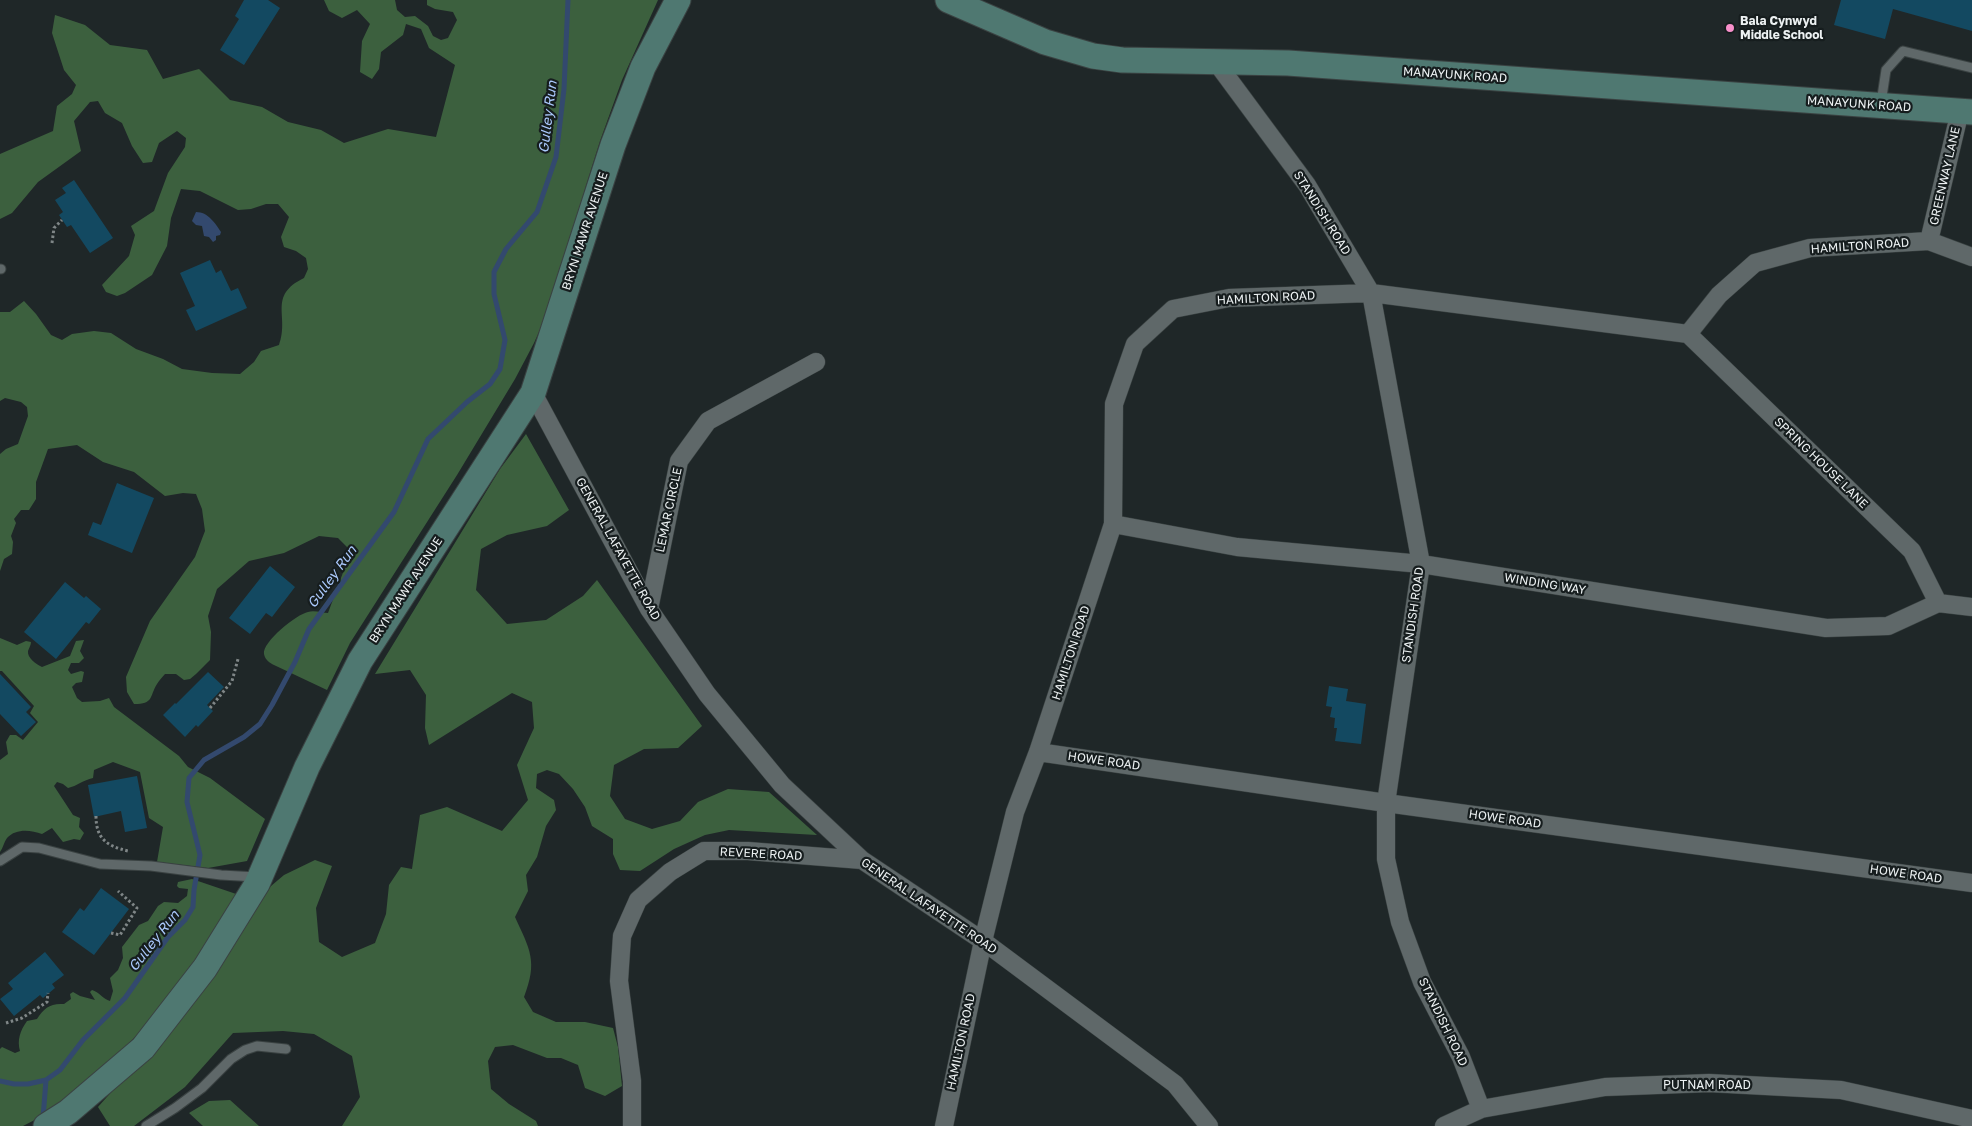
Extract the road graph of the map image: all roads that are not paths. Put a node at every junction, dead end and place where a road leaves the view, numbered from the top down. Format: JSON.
{"nodes":[{"id":1,"x":678,"y":0,"type":"edge"},
{"id":2,"x":948,"y":0,"type":"edge"},
{"id":3,"x":1216,"y":62,"type":"junction"},
{"id":4,"x":1972,"y":68,"type":"edge"},
{"id":5,"x":1881,"y":105,"type":"junction"},
{"id":6,"x":1966,"y":111,"type":"edge"},
{"id":7,"x":1929,"y":241,"type":"junction"},
{"id":8,"x":1972,"y":257,"type":"edge"},
{"id":9,"x":1370,"y":293,"type":"junction"},
{"id":10,"x":1688,"y":334,"type":"junction"},
{"id":11,"x":816,"y":362,"type":"dead end"},
{"id":12,"x":532,"y":393,"type":"junction"},
{"id":13,"x":1113,"y":524,"type":"junction"},
{"id":14,"x":1420,"y":564,"type":"junction"},
{"id":15,"x":1938,"y":603,"type":"junction"},
{"id":16,"x":1972,"y":607,"type":"edge"},
{"id":17,"x":648,"y":609,"type":"junction"},
{"id":18,"x":1038,"y":752,"type":"junction"},
{"id":19,"x":1386,"y":803,"type":"junction"},
{"id":20,"x":862,"y":860,"type":"junction"},
{"id":21,"x":0,"y":861,"type":"edge"},
{"id":22,"x":260,"y":878,"type":"junction"},
{"id":23,"x":1972,"y":883,"type":"edge"},
{"id":24,"x":983,"y":941,"type":"junction"},
{"id":25,"x":286,"y":1049,"type":"dead end"},
{"id":26,"x":1481,"y":1109,"type":"junction"},
{"id":27,"x":1972,"y":1119,"type":"edge"},
{"id":28,"x":59,"y":1120,"type":"edge"},
{"id":29,"x":146,"y":1126,"type":"edge"},
{"id":30,"x":632,"y":1126,"type":"edge"},
{"id":31,"x":944,"y":1126,"type":"edge"},
{"id":32,"x":1209,"y":1126,"type":"edge"},
{"id":33,"x":1444,"y":1126,"type":"edge"}],
"edges":[{"from":1,"to":12,"type":"street","name":"BRYN MAWR AVENUE"},
{"from":2,"to":3,"type":"street","name":"MANAYUNK ROAD"},
{"from":3,"to":5,"type":"street","name":"MANAYUNK ROAD"},
{"from":3,"to":9,"type":"street","name":"STANDISH ROAD"},
{"from":4,"to":5,"type":"lane"},
{"from":5,"to":6,"type":"street","name":"MANAYUNK ROAD"},
{"from":6,"to":7,"type":"street","name":"GREENWAY LANE"},
{"from":7,"to":8,"type":"street","name":"HAMILTON ROAD"},
{"from":7,"to":10,"type":"street","name":"HAMILTON ROAD"},
{"from":9,"to":10,"type":"street","name":"HAMILTON ROAD"},
{"from":9,"to":13,"type":"street","name":"HAMILTON ROAD"},
{"from":9,"to":14,"type":"street","name":"STANDISH ROAD"},
{"from":10,"to":15,"type":"street","name":"SPRING HOUSE LANE"},
{"from":11,"to":17,"type":"street","name":"LEMAR CIRCLE"},
{"from":12,"to":17,"type":"street","name":"GENERAL LAFAYETTE ROAD"},
{"from":12,"to":22,"type":"street","name":"BRYN MAWR AVENUE"},
{"from":13,"to":14,"type":"street","name":"WINDING WAY"},
{"from":13,"to":18,"type":"street","name":"HAMILTON ROAD"},
{"from":14,"to":15,"type":"street","name":"WINDING WAY"},
{"from":14,"to":19,"type":"street","name":"STANDISH ROAD"},
{"from":15,"to":16,"type":"street"},
{"from":17,"to":20,"type":"street","name":"GENERAL LAFAYETTE ROAD"},
{"from":18,"to":19,"type":"street","name":"HOWE ROAD"},
{"from":18,"to":24,"type":"street","name":"HAMILTON ROAD"},
{"from":19,"to":23,"type":"street","name":"HOWE ROAD"},
{"from":19,"to":26,"type":"street","name":"STANDISH ROAD"},
{"from":20,"to":24,"type":"street","name":"GENERAL LAFAYETTE ROAD"},
{"from":20,"to":30,"type":"street","name":"REVERE ROAD"},
{"from":21,"to":22,"type":"lane"},
{"from":22,"to":28,"type":"street","name":"BRYN MAWR AVENUE"},
{"from":24,"to":31,"type":"street","name":"HAMILTON ROAD"},
{"from":24,"to":32,"type":"street","name":"GENERAL LAFAYETTE ROAD"},
{"from":25,"to":29,"type":"lane"},
{"from":26,"to":27,"type":"street","name":"PUTNAM ROAD"},
{"from":26,"to":33,"type":"street","name":"PUTNAM ROAD"}]}
